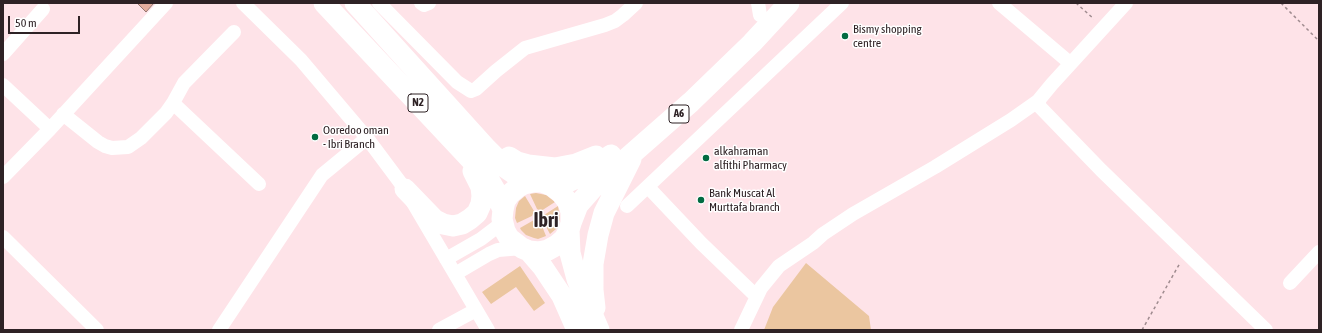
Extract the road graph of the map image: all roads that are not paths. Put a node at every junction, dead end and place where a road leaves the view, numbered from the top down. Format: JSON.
{"nodes":[{"id":1,"x":166,"y":3,"type":"edge"},
{"id":2,"x":244,"y":3,"type":"edge"},
{"id":3,"x":324,"y":3,"type":"edge"},
{"id":4,"x":355,"y":3,"type":"edge"},
{"id":5,"x":379,"y":3,"type":"edge"},
{"id":6,"x":421,"y":3,"type":"edge"},
{"id":7,"x":429,"y":3,"type":"edge"},
{"id":8,"x":636,"y":3,"type":"edge"},
{"id":9,"x":789,"y":3,"type":"edge"},
{"id":10,"x":842,"y":3,"type":"edge"},
{"id":11,"x":999,"y":3,"type":"edge"},
{"id":12,"x":1126,"y":3,"type":"edge"},
{"id":13,"x":763,"y":7,"type":"edge"},
{"id":14,"x":43,"y":9,"type":"dead end"},
{"id":15,"x":234,"y":32,"type":"dead end"},
{"id":16,"x":6,"y":44,"type":"edge"},
{"id":17,"x":1070,"y":63,"type":"junction"},
{"id":18,"x":3,"y":85,"type":"edge"},
{"id":19,"x":1038,"y":101,"type":"junction"},
{"id":20,"x":174,"y":103,"type":"junction"},
{"id":21,"x":63,"y":114,"type":"junction"},
{"id":22,"x":456,"y":114,"type":"junction"},
{"id":23,"x":50,"y":129,"type":"junction"},
{"id":24,"x":367,"y":138,"type":"junction"},
{"id":25,"x":631,"y":146,"type":"junction"},
{"id":26,"x":460,"y":148,"type":"junction"},
{"id":27,"x":3,"y":177,"type":"edge"},
{"id":28,"x":259,"y":184,"type":"dead end"},
{"id":29,"x":547,"y":184,"type":"junction"},
{"id":30,"x":648,"y":187,"type":"junction"},
{"id":31,"x":405,"y":189,"type":"junction"},
{"id":32,"x":628,"y":206,"type":"dead end"},
{"id":33,"x":502,"y":217,"type":"junction"},
{"id":34,"x":570,"y":227,"type":"junction"},
{"id":35,"x":3,"y":237,"type":"edge"},
{"id":36,"x":526,"y":250,"type":"junction"},
{"id":37,"x":1319,"y":252,"type":"edge"},
{"id":38,"x":446,"y":260,"type":"junction"},
{"id":39,"x":455,"y":274,"type":"junction"},
{"id":40,"x":1290,"y":283,"type":"dead end"},
{"id":41,"x":756,"y":296,"type":"junction"},
{"id":42,"x":476,"y":310,"type":"junction"},
{"id":43,"x":97,"y":330,"type":"edge"},
{"id":44,"x":219,"y":330,"type":"edge"},
{"id":45,"x":439,"y":330,"type":"edge"},
{"id":46,"x":488,"y":330,"type":"edge"},
{"id":47,"x":577,"y":330,"type":"edge"},
{"id":48,"x":600,"y":330,"type":"edge"},
{"id":49,"x":741,"y":330,"type":"edge"},
{"id":50,"x":1266,"y":330,"type":"edge"}],
"edges":[{"from":1,"to":21,"type":"street"},
{"from":2,"to":24,"type":"street"},
{"from":3,"to":26,"type":"highway","number":"N2"},
{"from":4,"to":22,"type":"highway","number":"N2"},
{"from":5,"to":8,"type":"street"},
{"from":6,"to":7,"type":"street"},
{"from":9,"to":25,"type":"highway","number":"A6"},
{"from":10,"to":30,"type":"street"},
{"from":11,"to":17,"type":"street"},
{"from":12,"to":17,"type":"street"},
{"from":13,"to":25,"type":"highway","number":"A6"},
{"from":14,"to":16,"type":"street"},
{"from":15,"to":20,"type":"street"},
{"from":17,"to":19,"type":"street"},
{"from":18,"to":23,"type":"street"},
{"from":19,"to":41,"type":"street"},
{"from":19,"to":50,"type":"street"},
{"from":20,"to":21,"type":"street"},
{"from":20,"to":28,"type":"street"},
{"from":21,"to":23,"type":"street"},
{"from":22,"to":25,"type":"highway"},
{"from":22,"to":29,"type":"highway","number":"N2"},
{"from":23,"to":27,"type":"street"},
{"from":24,"to":31,"type":"street"},
{"from":24,"to":44,"type":"street"},
{"from":25,"to":29,"type":"highway","number":"A6"},
{"from":25,"to":34,"type":"highway","number":"A6"},
{"from":25,"to":48,"type":"highway"},
{"from":26,"to":31,"type":"highway"},
{"from":26,"to":33,"type":"highway","number":"N2"},
{"from":29,"to":33,"type":"highway"},
{"from":29,"to":34,"type":"highway"},
{"from":30,"to":32,"type":"street"},
{"from":30,"to":41,"type":"street"},
{"from":31,"to":38,"type":"street"},
{"from":33,"to":36,"type":"highway","number":"N2"},
{"from":33,"to":38,"type":"street"},
{"from":34,"to":36,"type":"highway"},
{"from":34,"to":48,"type":"highway"},
{"from":35,"to":43,"type":"street"},
{"from":36,"to":39,"type":"street"},
{"from":36,"to":47,"type":"highway","number":"N2"},
{"from":37,"to":40,"type":"street"},
{"from":38,"to":39,"type":"street"},
{"from":39,"to":42,"type":"street"},
{"from":41,"to":49,"type":"street"},
{"from":42,"to":45,"type":"street"},
{"from":42,"to":46,"type":"street"}]}
